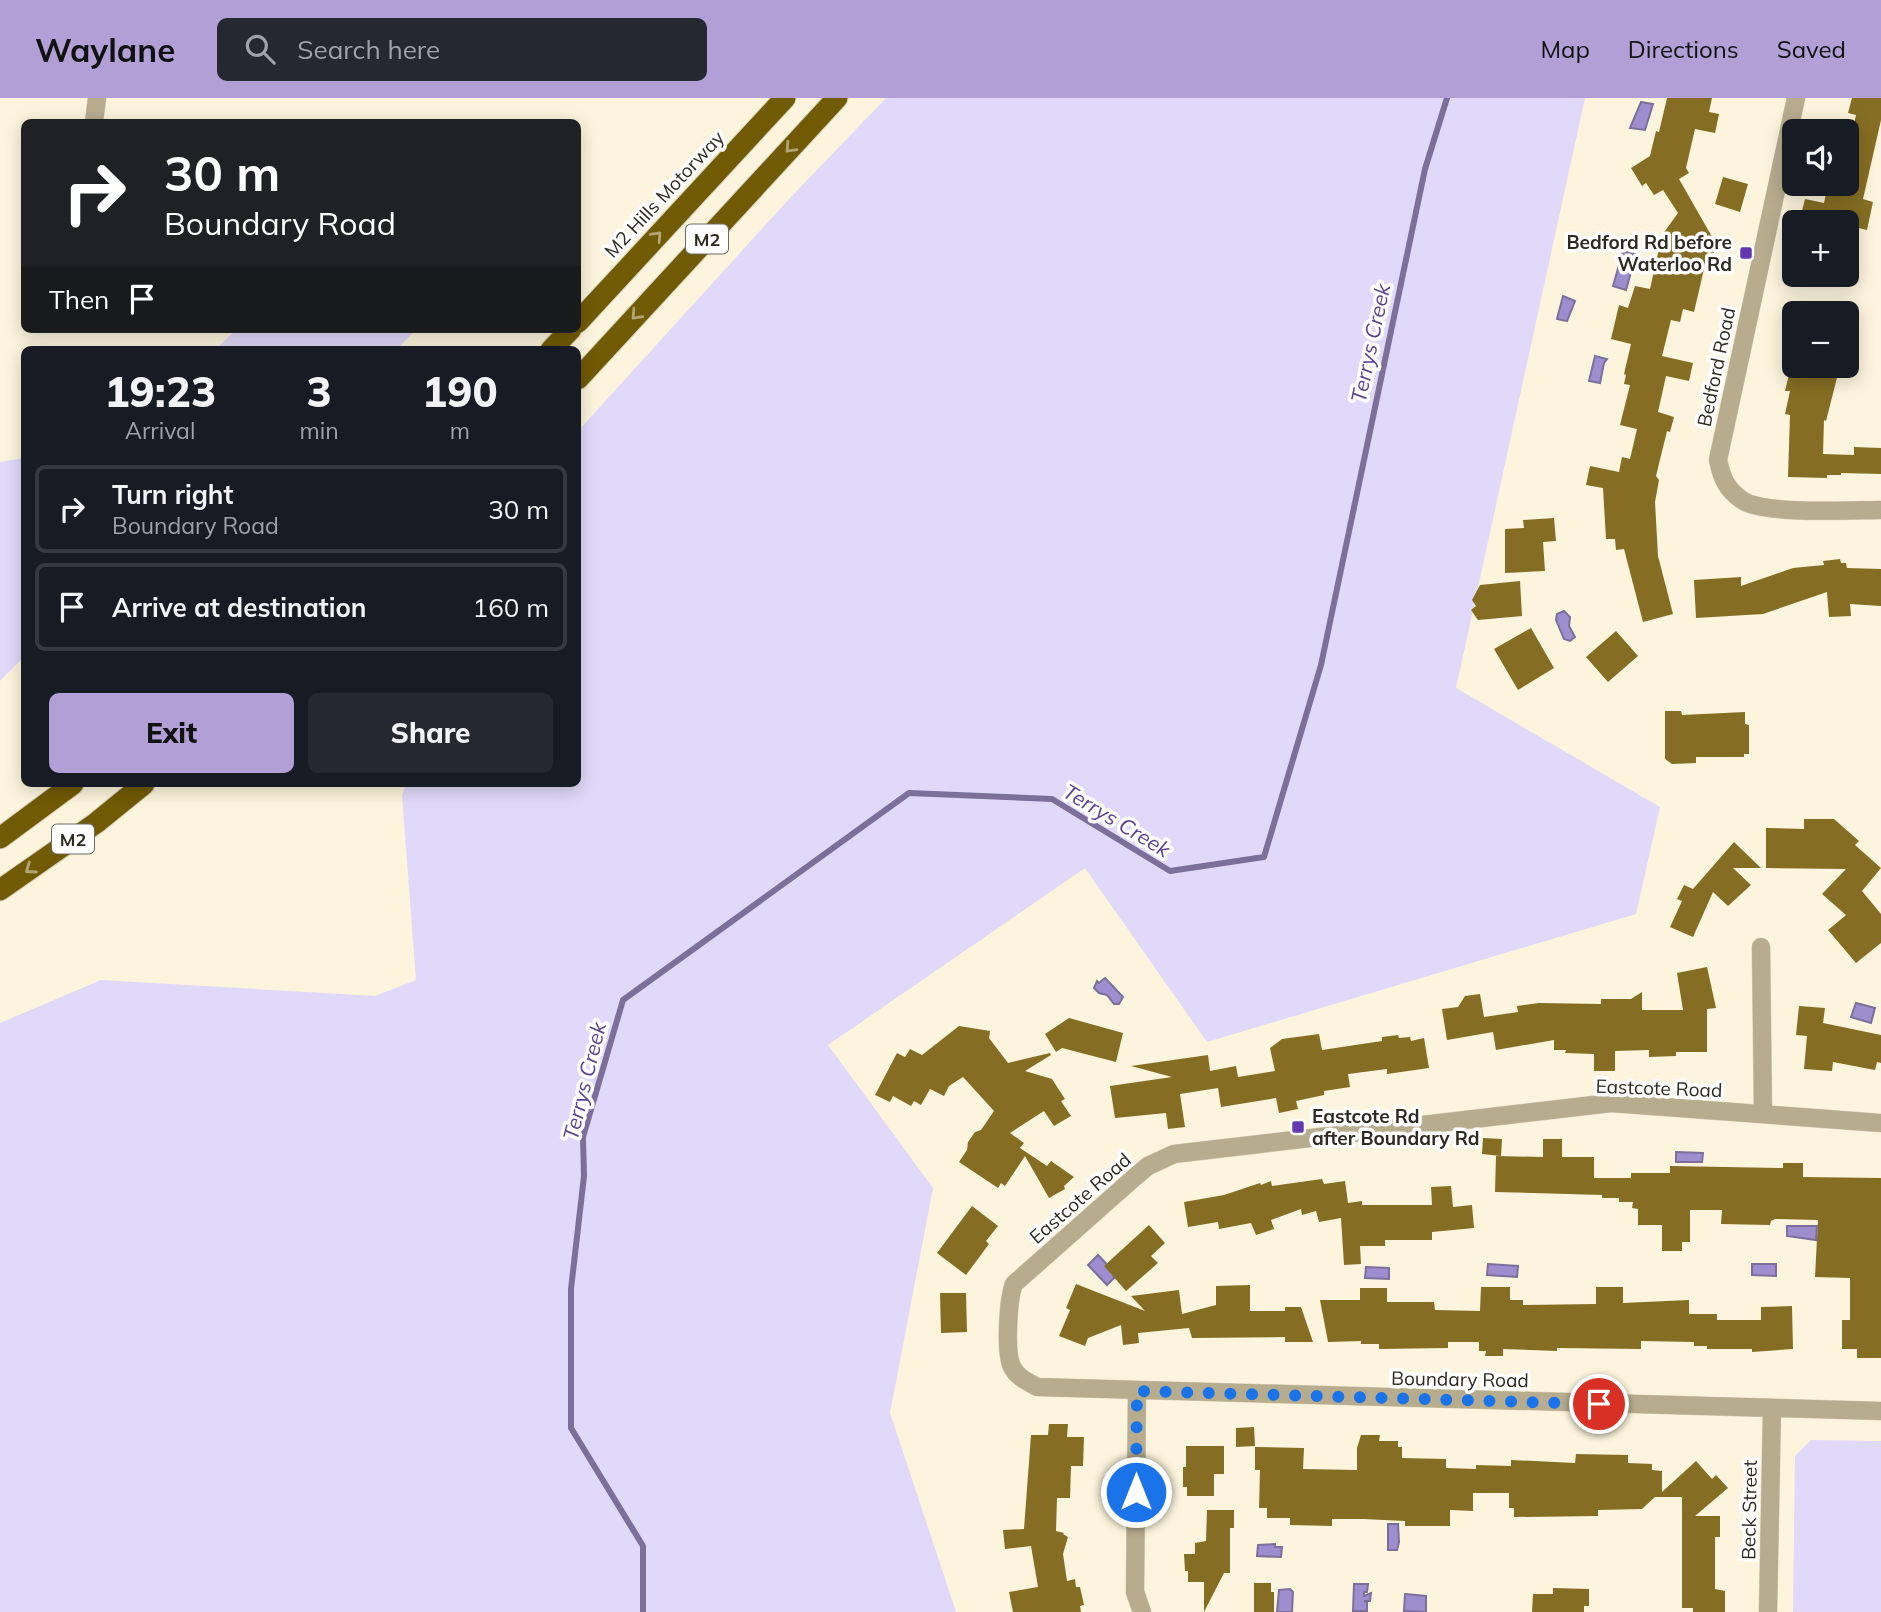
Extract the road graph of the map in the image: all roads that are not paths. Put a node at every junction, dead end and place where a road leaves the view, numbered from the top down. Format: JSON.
{"nodes":[{"id":1,"x":97,"y":98,"type":"edge"},
{"id":2,"x":785,"y":98,"type":"edge"},
{"id":3,"x":837,"y":98,"type":"edge"},
{"id":4,"x":1796,"y":98,"type":"edge"},
{"id":5,"x":94,"y":119,"type":"edge"},
{"id":6,"x":581,"y":318,"type":"edge"},
{"id":7,"x":566,"y":333,"type":"edge"},
{"id":8,"x":555,"y":346,"type":"edge"},
{"id":9,"x":581,"y":376,"type":"edge"},
{"id":10,"x":1881,"y":510,"type":"edge"},
{"id":11,"x":69,"y":787,"type":"edge"},
{"id":12,"x":140,"y":787,"type":"edge"},
{"id":13,"x":0,"y":838,"type":"edge"},
{"id":14,"x":0,"y":890,"type":"edge"},
{"id":15,"x":1761,"y":947,"type":"dead end"},
{"id":16,"x":1763,"y":1114,"type":"junction"},
{"id":17,"x":1881,"y":1123,"type":"edge"},
{"id":18,"x":1037,"y":1387,"type":"joint"},
{"id":19,"x":1137,"y":1391,"type":"junction"},
{"id":20,"x":1772,"y":1408,"type":"junction"},
{"id":21,"x":1881,"y":1411,"type":"edge"},
{"id":22,"x":1142,"y":1612,"type":"edge"},
{"id":23,"x":1768,"y":1612,"type":"edge"}],
"edges":[{"from":1,"to":5,"type":"street"},
{"from":6,"to":2,"type":"highway","name":"M2 Hills Motorway","number":"M2","one_way":true},
{"from":3,"to":9,"type":"highway","number":"M2","one_way":true},
{"from":4,"to":10,"type":"street","name":"Bedford Road"},
{"from":7,"to":8,"type":"highway"},
{"from":11,"to":13,"type":"highway","number":"M2"},
{"from":12,"to":14,"type":"highway","number":"M2","one_way":true},
{"from":15,"to":16,"type":"street"},
{"from":16,"to":17,"type":"street","name":"Eastcote Road"},
{"from":16,"to":18,"type":"street","name":"Eastcote Road"},
{"from":18,"to":19,"type":"street","name":"Boundary Road"},
{"from":19,"to":20,"type":"street","name":"Boundary Road"},
{"from":19,"to":22,"type":"street"},
{"from":20,"to":21,"type":"street","name":"Boundary Road"},
{"from":20,"to":23,"type":"street","name":"Beck Street"}]}
